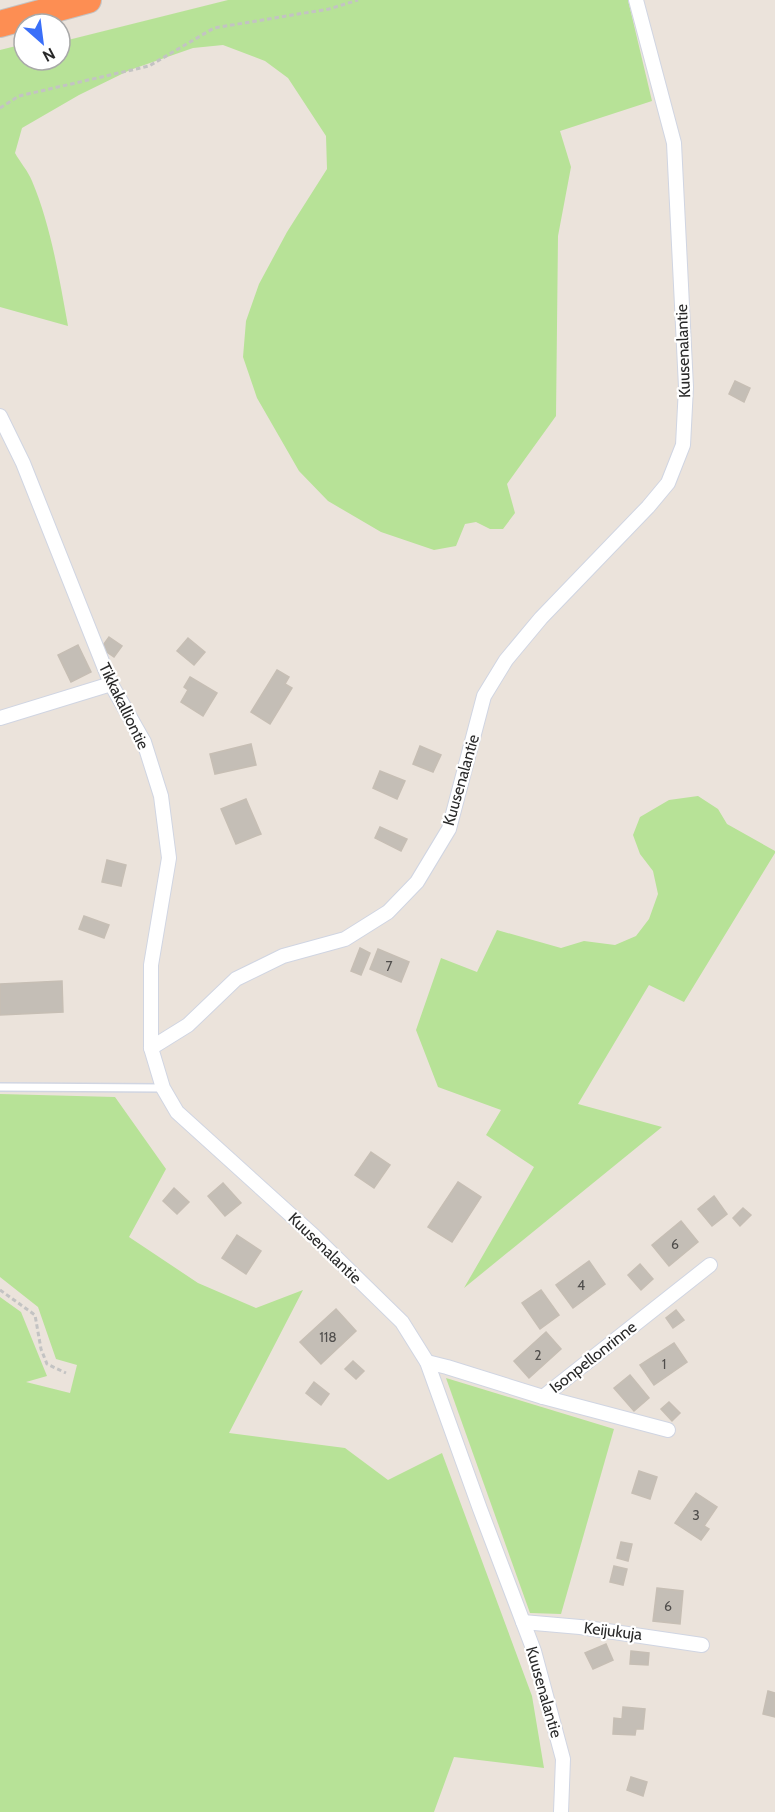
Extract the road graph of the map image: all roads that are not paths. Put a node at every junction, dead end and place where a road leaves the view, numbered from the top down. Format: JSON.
{"nodes":[{"id":1,"x":88,"y":0,"type":"edge"},
{"id":2,"x":636,"y":0,"type":"edge"},
{"id":3,"x":0,"y":24,"type":"edge"},
{"id":4,"x":0,"y":416,"type":"edge"},
{"id":5,"x":111,"y":684,"type":"junction"},
{"id":6,"x":0,"y":718,"type":"edge"},
{"id":7,"x":152,"y":1048,"type":"junction"},
{"id":8,"x":0,"y":1087,"type":"edge"},
{"id":9,"x":163,"y":1088,"type":"junction"},
{"id":10,"x":710,"y":1265,"type":"dead end"},
{"id":11,"x":427,"y":1362,"type":"junction"},
{"id":12,"x":543,"y":1397,"type":"junction"},
{"id":13,"x":668,"y":1430,"type":"dead end"},
{"id":14,"x":523,"y":1622,"type":"junction"},
{"id":15,"x":702,"y":1645,"type":"dead end"},
{"id":16,"x":561,"y":1812,"type":"edge"}],
"edges":[{"from":1,"to":3,"type":"highway"},
{"from":2,"to":7,"type":"street","name":"Kuusenalantie"},
{"from":4,"to":5,"type":"street","name":"Tikkakalliontie"},
{"from":5,"to":6,"type":"street"},
{"from":5,"to":7,"type":"street","name":"Tikkakalliontie"},
{"from":7,"to":9,"type":"street","name":"Kuusenalantie"},
{"from":8,"to":9,"type":"lane"},
{"from":9,"to":11,"type":"street","name":"Kuusenalantie"},
{"from":10,"to":12,"type":"street","name":"Isonpellonrinne"},
{"from":11,"to":12,"type":"street","name":"Isonpellonrinne"},
{"from":11,"to":14,"type":"street","name":"Kuusenalantie"},
{"from":12,"to":13,"type":"street"},
{"from":14,"to":15,"type":"street","name":"Keijukuja"},
{"from":14,"to":16,"type":"street","name":"Kuusenalantie"}]}
